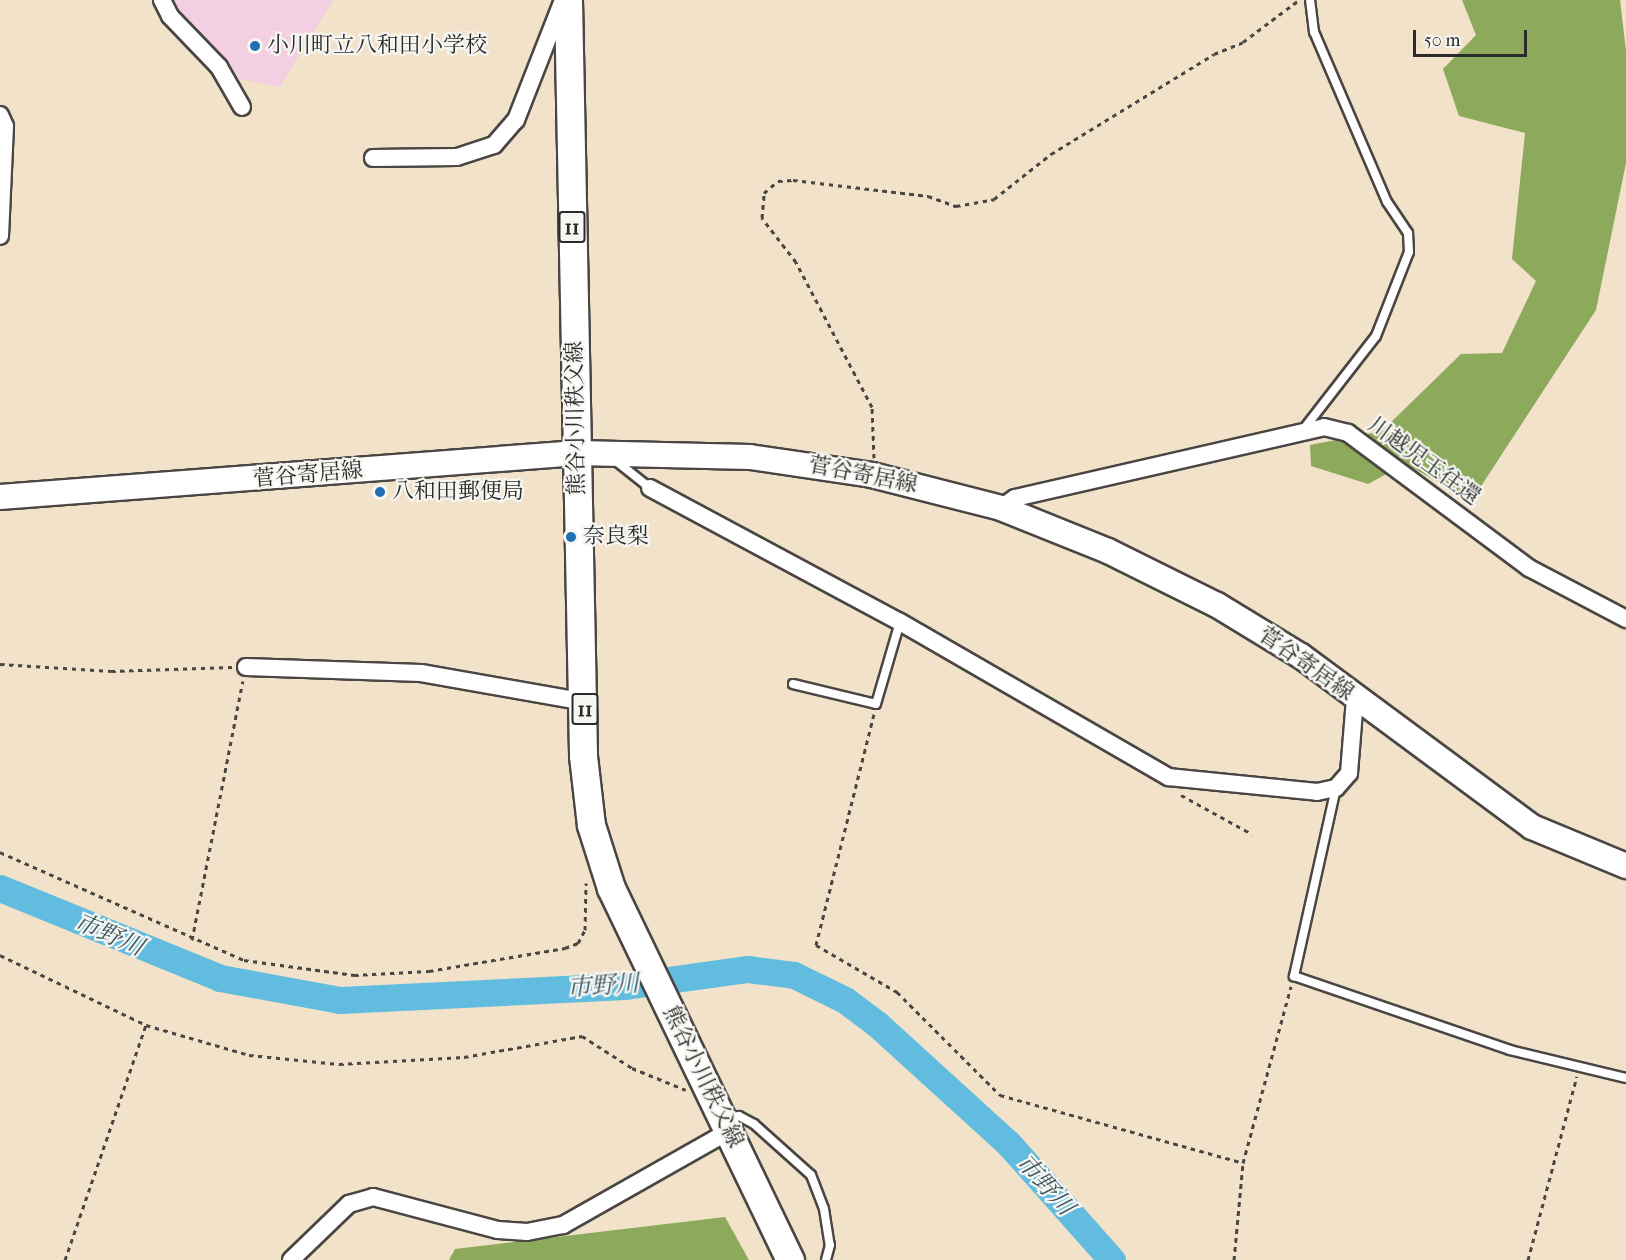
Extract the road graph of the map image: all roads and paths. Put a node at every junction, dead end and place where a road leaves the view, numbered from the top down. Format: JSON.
{"nodes":[{"id":1,"x":162,"y":0,"type":"edge"},
{"id":2,"x":563,"y":0,"type":"edge"},
{"id":3,"x":568,"y":0,"type":"edge"},
{"id":4,"x":1299,"y":0,"type":"edge"},
{"id":5,"x":1310,"y":0,"type":"edge"},
{"id":6,"x":242,"y":107,"type":"dead end"},
{"id":7,"x":0,"y":115,"type":"edge"},
{"id":8,"x":373,"y":158,"type":"dead end"},
{"id":9,"x":0,"y":236,"type":"edge"},
{"id":10,"x":1300,"y":432,"type":"junction"},
{"id":11,"x":577,"y":453,"type":"junction"},
{"id":12,"x":608,"y":453,"type":"junction"},
{"id":13,"x":872,"y":475,"type":"junction"},
{"id":14,"x":650,"y":488,"type":"joint"},
{"id":15,"x":0,"y":497,"type":"edge"},
{"id":16,"x":1001,"y":508,"type":"junction"},
{"id":17,"x":1626,"y":619,"type":"edge"},
{"id":18,"x":900,"y":622,"type":"junction"},
{"id":19,"x":0,"y":664,"type":"edge"},
{"id":20,"x":245,"y":673,"type":"junction"},
{"id":21,"x":793,"y":684,"type":"dead end"},
{"id":22,"x":1355,"y":698,"type":"junction"},
{"id":23,"x":585,"y":702,"type":"junction"},
{"id":24,"x":876,"y":704,"type":"junction"},
{"id":25,"x":1336,"y":788,"type":"junction"},
{"id":26,"x":1179,"y":794,"type":"dead end"},
{"id":27,"x":1252,"y":834,"type":"dead end"},
{"id":28,"x":0,"y":852,"type":"edge"},
{"id":29,"x":1626,"y":866,"type":"edge"},
{"id":30,"x":585,"y":876,"type":"dead end"},
{"id":31,"x":192,"y":940,"type":"junction"},
{"id":32,"x":0,"y":955,"type":"edge"},
{"id":33,"x":1294,"y":976,"type":"junction"},
{"id":34,"x":146,"y":1025,"type":"junction"},
{"id":35,"x":1579,"y":1068,"type":"junction"},
{"id":36,"x":1626,"y":1078,"type":"edge"},
{"id":37,"x":723,"y":1117,"type":"junction"},
{"id":38,"x":1243,"y":1163,"type":"junction"},
{"id":39,"x":65,"y":1260,"type":"edge"},
{"id":40,"x":291,"y":1260,"type":"edge"},
{"id":41,"x":790,"y":1260,"type":"edge"},
{"id":42,"x":826,"y":1260,"type":"edge"},
{"id":43,"x":1234,"y":1260,"type":"edge"},
{"id":44,"x":1528,"y":1260,"type":"edge"}],
"edges":[{"from":1,"to":6,"type":"street"},
{"from":2,"to":8,"type":"street"},
{"from":3,"to":11,"type":"main road","name":"熊谷小川秩父線","number":"11"},
{"from":4,"to":13,"type":"path"},
{"from":5,"to":10,"type":"lane"},
{"from":7,"to":9,"type":"street"},
{"from":10,"to":16,"type":"street","name":"川越児玉往還"},
{"from":10,"to":17,"type":"street","name":"川越児玉往還"},
{"from":11,"to":12,"type":"main road","name":"菅谷寄居線"},
{"from":11,"to":15,"type":"main road","name":"菅谷寄居線"},
{"from":11,"to":23,"type":"main road","name":"熊谷小川秩父線","number":"11"},
{"from":12,"to":13,"type":"main road","name":"菅谷寄居線"},
{"from":12,"to":14,"type":"lane"},
{"from":13,"to":16,"type":"main road","name":"菅谷寄居線"},
{"from":14,"to":18,"type":"street"},
{"from":16,"to":22,"type":"main road","name":"菅谷寄居線"},
{"from":18,"to":24,"type":"lane"},
{"from":18,"to":25,"type":"street"},
{"from":19,"to":20,"type":"path"},
{"from":20,"to":23,"type":"street"},
{"from":20,"to":31,"type":"path"},
{"from":21,"to":24,"type":"lane"},
{"from":22,"to":25,"type":"street"},
{"from":22,"to":29,"type":"main road","name":"菅谷寄居線"},
{"from":23,"to":37,"type":"main road","name":"熊谷小川秩父線","number":"11"},
{"from":24,"to":38,"type":"path"},
{"from":25,"to":33,"type":"lane"},
{"from":26,"to":27,"type":"path"},
{"from":28,"to":31,"type":"path"},
{"from":30,"to":31,"type":"path"},
{"from":32,"to":34,"type":"path"},
{"from":33,"to":35,"type":"lane"},
{"from":33,"to":38,"type":"path"},
{"from":34,"to":37,"type":"path"},
{"from":34,"to":39,"type":"path"},
{"from":35,"to":36,"type":"lane"},
{"from":35,"to":44,"type":"path"},
{"from":37,"to":40,"type":"street"},
{"from":37,"to":41,"type":"main road","name":"熊谷小川秩父線","number":"11"},
{"from":37,"to":42,"type":"lane"},
{"from":38,"to":43,"type":"path"}]}
